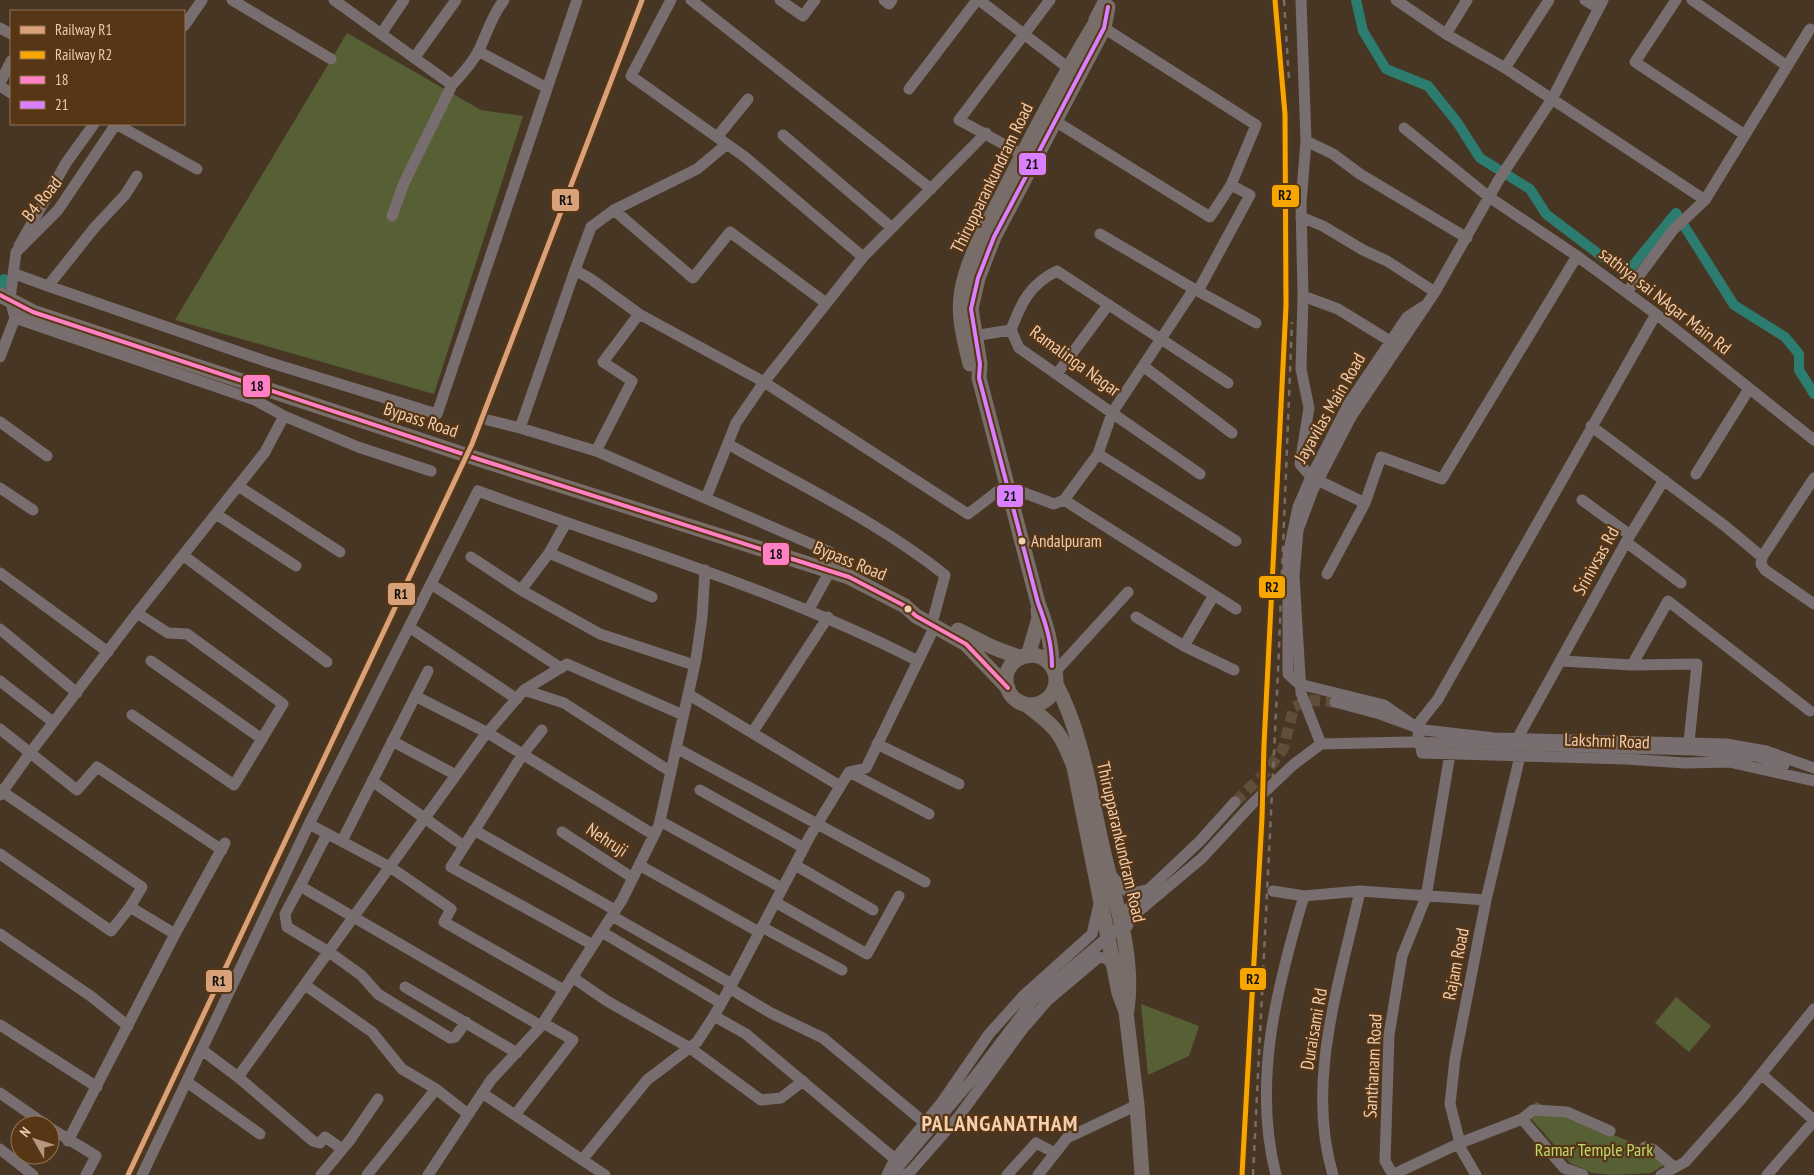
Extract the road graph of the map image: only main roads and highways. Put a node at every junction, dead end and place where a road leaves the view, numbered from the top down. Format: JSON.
{"nodes":[{"id":1,"x":1108,"y":2,"type":"edge"},
{"id":2,"x":1074,"y":72,"type":"junction"},
{"id":3,"x":1029,"y":157,"type":"junction"},
{"id":4,"x":3,"y":298,"type":"edge"},
{"id":5,"x":1038,"y":603,"type":"junction"},
{"id":6,"x":934,"y":621,"type":"junction"},
{"id":7,"x":1025,"y":656,"type":"junction"},
{"id":8,"x":1054,"y":674,"type":"junction"},
{"id":9,"x":1008,"y":688,"type":"junction"},
{"id":10,"x":1025,"y":704,"type":"junction"},
{"id":11,"x":1126,"y":1012,"type":"junction"},
{"id":12,"x":1142,"y":1175,"type":"edge"}],
"edges":[{"from":1,"to":2,"type":"main road","name":"Thirupparankundram Road"},
{"from":2,"to":3,"type":"main road","name":"Thirupparankundram Road"},
{"from":2,"to":3,"type":"main road","name":"Thirupparankundram Road"},
{"from":3,"to":5,"type":"main road","name":"Thirupparankundram Road"},
{"from":4,"to":6,"type":"main road","name":"Bypass Road"},
{"from":5,"to":7,"type":"main road","name":"Thirupparankundram Road"},
{"from":5,"to":8,"type":"main road","name":"Thirupparankundram Road"},
{"from":6,"to":7,"type":"main road","name":"Bypass Road"},
{"from":6,"to":9,"type":"main road","name":"Bypass Road"},
{"from":7,"to":8,"type":"main road"},
{"from":7,"to":9,"type":"main road"},
{"from":8,"to":10,"type":"main road"},
{"from":8,"to":11,"type":"main road","name":"Thirupparankundram Road"},
{"from":9,"to":10,"type":"main road"},
{"from":10,"to":11,"type":"main road","name":"Thirupparankundram Road"},
{"from":11,"to":12,"type":"main road","name":"Thirupparankundram Road"}]}
